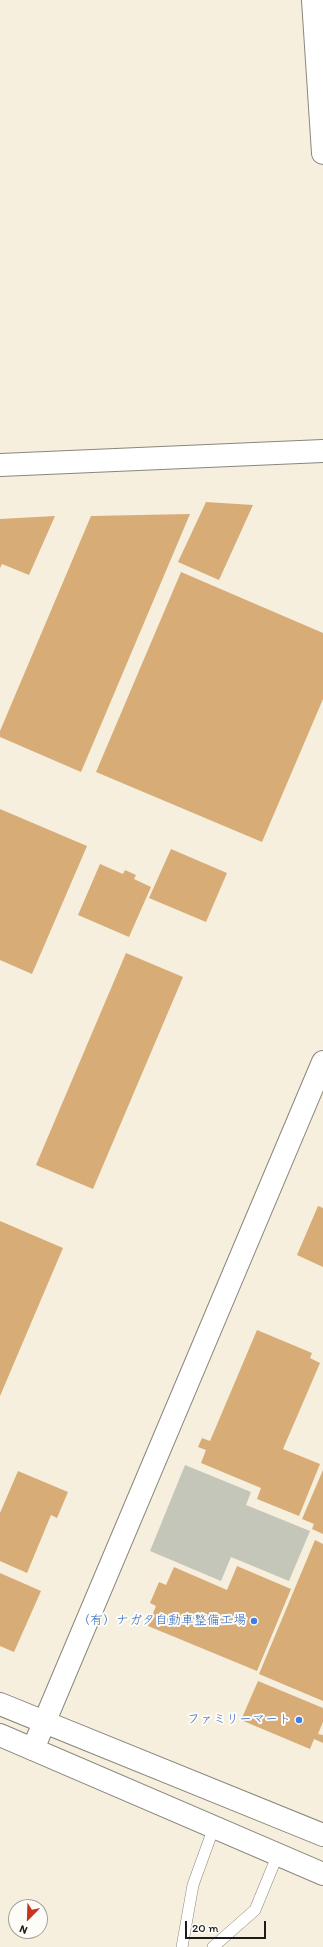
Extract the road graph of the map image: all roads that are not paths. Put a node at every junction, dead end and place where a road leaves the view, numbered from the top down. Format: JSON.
{"nodes":[{"id":1,"x":313,"y":0,"type":"edge"},
{"id":2,"x":323,"y":153,"type":"edge"},
{"id":3,"x":323,"y":451,"type":"edge"},
{"id":4,"x":0,"y":465,"type":"edge"},
{"id":5,"x":323,"y":1062,"type":"edge"},
{"id":6,"x":0,"y":1704,"type":"edge"},
{"id":7,"x":44,"y":1722,"type":"junction"},
{"id":8,"x":0,"y":1735,"type":"edge"},
{"id":9,"x":33,"y":1749,"type":"junction"},
{"id":10,"x":214,"y":1827,"type":"junction"},
{"id":11,"x":323,"y":1835,"type":"edge"},
{"id":12,"x":278,"y":1854,"type":"junction"},
{"id":13,"x":323,"y":1874,"type":"edge"},
{"id":14,"x":182,"y":1947,"type":"edge"},
{"id":15,"x":213,"y":1947,"type":"edge"}],
"edges":[{"from":1,"to":2,"type":"street"},
{"from":3,"to":4,"type":"street"},
{"from":5,"to":7,"type":"street"},
{"from":6,"to":7,"type":"street"},
{"from":7,"to":9,"type":"street"},
{"from":7,"to":11,"type":"street"},
{"from":8,"to":9,"type":"street"},
{"from":9,"to":10,"type":"street"},
{"from":10,"to":12,"type":"street"},
{"from":10,"to":14,"type":"lane"},
{"from":12,"to":13,"type":"street"},
{"from":12,"to":15,"type":"lane"}]}
